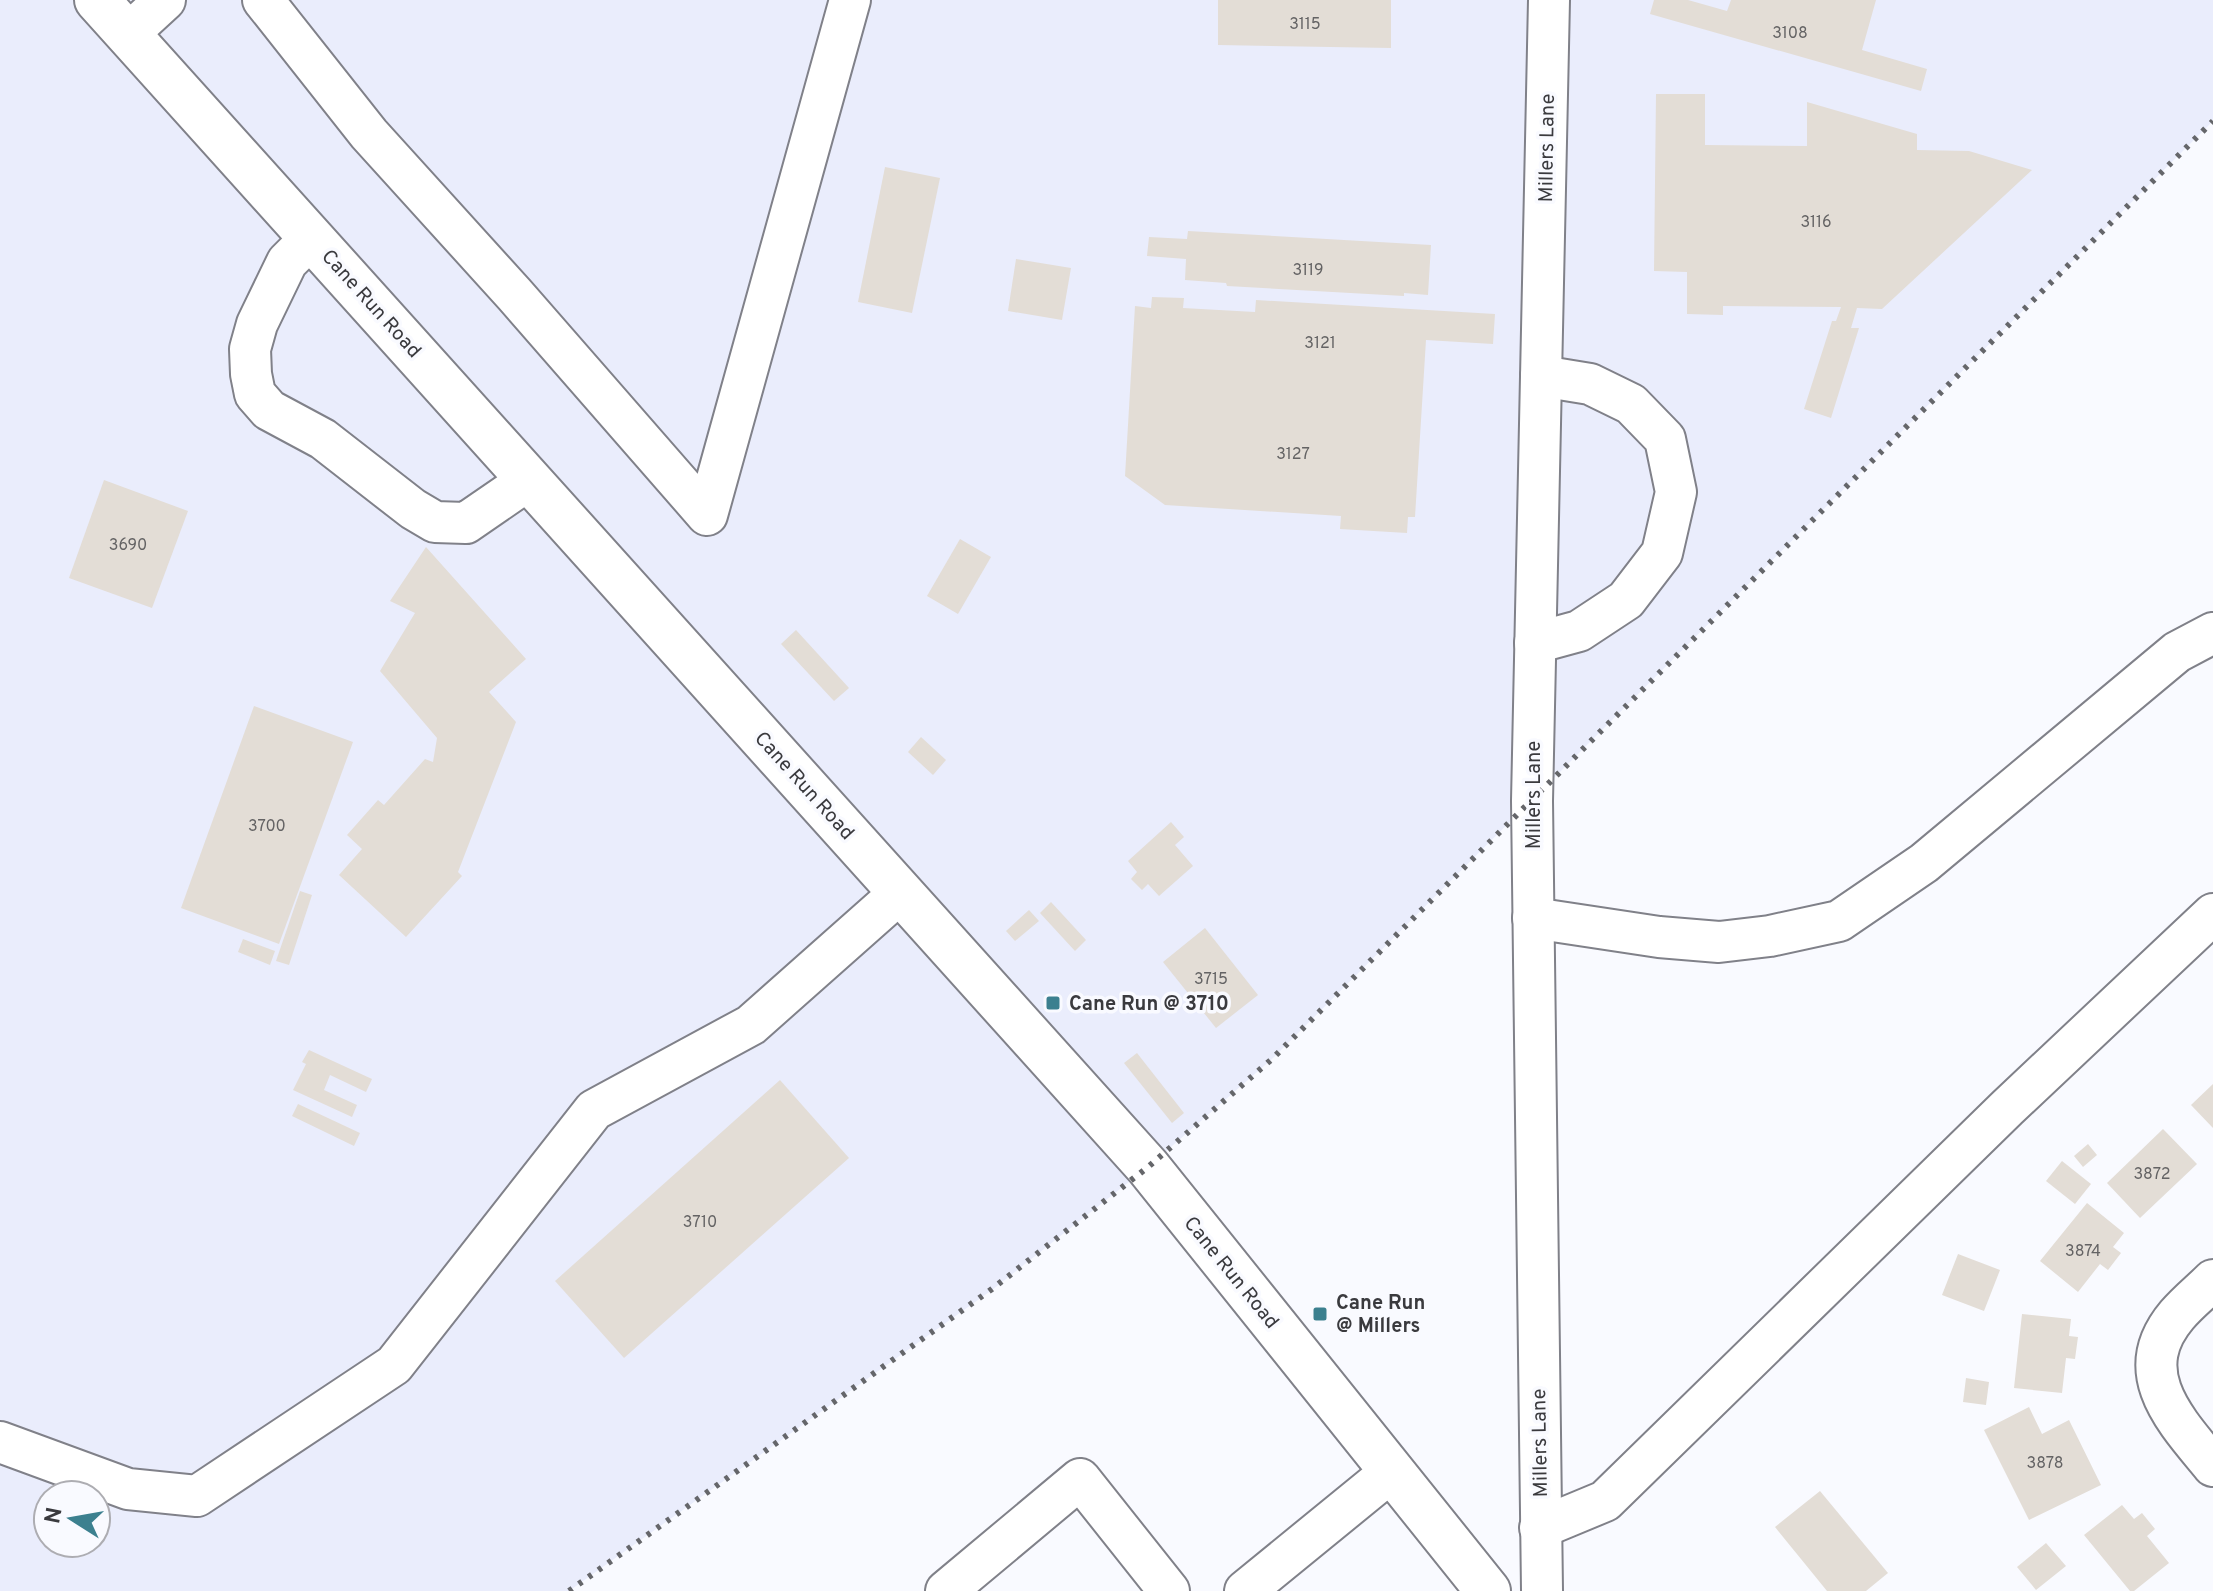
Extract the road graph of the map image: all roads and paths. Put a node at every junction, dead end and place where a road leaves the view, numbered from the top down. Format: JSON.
{"nodes":[{"id":1,"x":97,"y":0,"type":"edge"},
{"id":2,"x":165,"y":0,"type":"edge"},
{"id":3,"x":263,"y":0,"type":"edge"},
{"id":4,"x":850,"y":0,"type":"edge"},
{"id":5,"x":1549,"y":0,"type":"edge"},
{"id":6,"x":128,"y":34,"type":"junction"},
{"id":7,"x":312,"y":237,"type":"junction"},
{"id":8,"x":1541,"y":376,"type":"junction"},
{"id":9,"x":530,"y":479,"type":"junction"},
{"id":10,"x":2213,"y":633,"type":"edge"},
{"id":11,"x":1535,"y":643,"type":"junction"},
{"id":12,"x":901,"y":892,"type":"junction"},
{"id":13,"x":2213,"y":914,"type":"edge"},
{"id":14,"x":1533,"y":918,"type":"junction"},
{"id":15,"x":2213,"y":1280,"type":"edge"},
{"id":16,"x":0,"y":1442,"type":"edge"},
{"id":17,"x":2213,"y":1466,"type":"edge"},
{"id":18,"x":1392,"y":1471,"type":"junction"},
{"id":19,"x":1540,"y":1528,"type":"junction"},
{"id":20,"x":946,"y":1591,"type":"edge"},
{"id":21,"x":1169,"y":1591,"type":"edge"},
{"id":22,"x":1245,"y":1591,"type":"edge"},
{"id":23,"x":1488,"y":1591,"type":"edge"},
{"id":24,"x":1542,"y":1591,"type":"edge"}],
"edges":[{"from":1,"to":6,"type":"main road","name":"Cane Run Road"},
{"from":2,"to":6,"type":"street"},
{"from":3,"to":4,"type":"street"},
{"from":5,"to":8,"type":"street","name":"Millers Lane"},
{"from":6,"to":7,"type":"main road","name":"Cane Run Road"},
{"from":7,"to":9,"type":"main road","name":"Cane Run Road"},
{"from":7,"to":9,"type":"street"},
{"from":8,"to":11,"type":"street","name":"Millers Lane"},
{"from":8,"to":11,"type":"street"},
{"from":9,"to":12,"type":"main road","name":"Cane Run Road"},
{"from":10,"to":14,"type":"street"},
{"from":11,"to":14,"type":"street","name":"Millers Lane"},
{"from":12,"to":16,"type":"street"},
{"from":12,"to":18,"type":"main road","name":"Cane Run Road"},
{"from":13,"to":19,"type":"street"},
{"from":14,"to":19,"type":"street","name":"Millers Lane"},
{"from":15,"to":17,"type":"street"},
{"from":18,"to":22,"type":"street"},
{"from":18,"to":23,"type":"main road","name":"Cane Run Road"},
{"from":19,"to":24,"type":"street","name":"Millers Lane"},
{"from":20,"to":21,"type":"street"}]}
